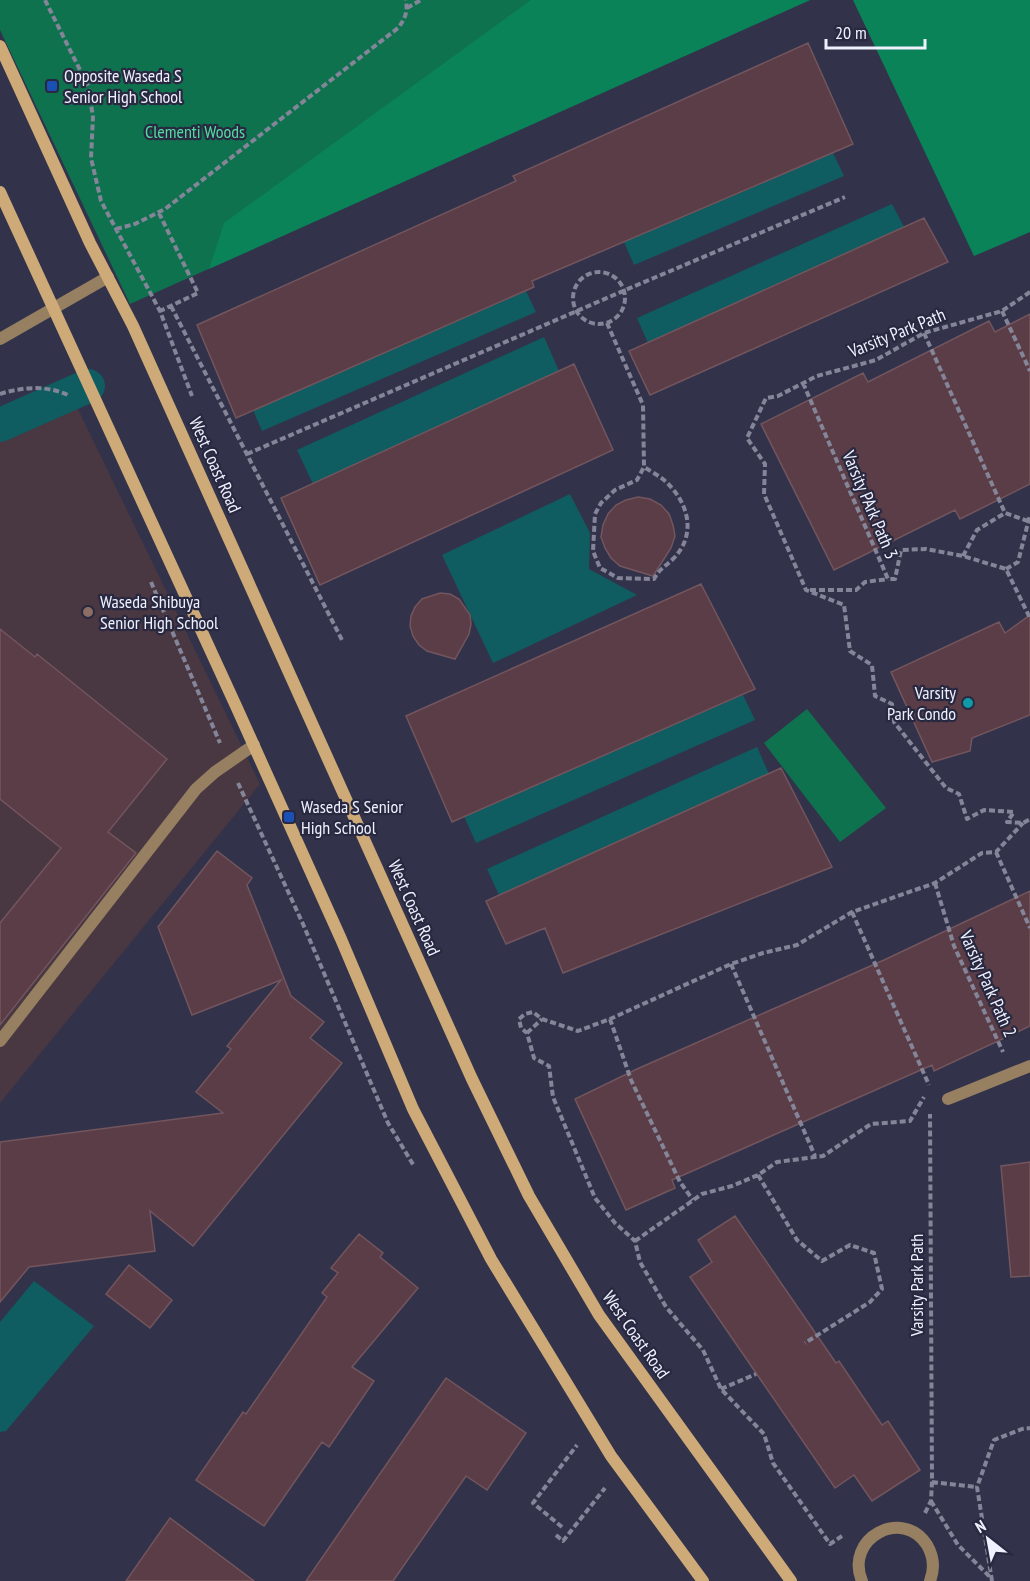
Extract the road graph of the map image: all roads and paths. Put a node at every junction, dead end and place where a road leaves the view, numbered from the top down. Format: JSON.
{"nodes":[{"id":1,"x":45,"y":0,"type":"edge"},
{"id":2,"x":406,"y":0,"type":"edge"},
{"id":3,"x":421,"y":0,"type":"edge"},
{"id":4,"x":407,"y":8,"type":"junction"},
{"id":5,"x":0,"y":46,"type":"edge"},
{"id":6,"x":0,"y":192,"type":"edge"},
{"id":7,"x":844,"y":197,"type":"dead end"},
{"id":8,"x":159,"y":213,"type":"junction"},
{"id":9,"x":116,"y":229,"type":"junction"},
{"id":10,"x":108,"y":278,"type":"junction"},
{"id":11,"x":623,"y":291,"type":"junction"},
{"id":12,"x":1030,"y":292,"type":"edge"},
{"id":13,"x":171,"y":306,"type":"junction"},
{"id":14,"x":53,"y":308,"type":"junction"},
{"id":15,"x":160,"y":311,"type":"junction"},
{"id":16,"x":575,"y":311,"type":"junction"},
{"id":17,"x":1002,"y":311,"type":"junction"},
{"id":18,"x":607,"y":323,"type":"junction"},
{"id":19,"x":924,"y":333,"type":"junction"},
{"id":20,"x":0,"y":339,"type":"edge"},
{"id":21,"x":1030,"y":371,"type":"edge"},
{"id":22,"x":803,"y":383,"type":"junction"},
{"id":23,"x":40,"y":387,"type":"dead end"},
{"id":24,"x":0,"y":394,"type":"edge"},
{"id":25,"x":194,"y":399,"type":"dead end"},
{"id":26,"x":247,"y":454,"type":"junction"},
{"id":27,"x":644,"y":467,"type":"junction"},
{"id":28,"x":1005,"y":513,"type":"junction"},
{"id":29,"x":1030,"y":515,"type":"edge"},
{"id":30,"x":1028,"y":521,"type":"junction"},
{"id":31,"x":963,"y":556,"type":"junction"},
{"id":32,"x":1006,"y":569,"type":"junction"},
{"id":33,"x":888,"y":579,"type":"junction"},
{"id":34,"x":806,"y":590,"type":"junction"},
{"id":35,"x":1030,"y":618,"type":"edge"},
{"id":36,"x":342,"y":640,"type":"dead end"},
{"id":37,"x":254,"y":745,"type":"junction"},
{"id":38,"x":1030,"y":819,"type":"edge"},
{"id":39,"x":1023,"y":823,"type":"junction"},
{"id":40,"x":996,"y":852,"type":"junction"},
{"id":41,"x":934,"y":883,"type":"junction"},
{"id":42,"x":852,"y":912,"type":"junction"},
{"id":43,"x":1030,"y":928,"type":"edge"},
{"id":44,"x":731,"y":964,"type":"junction"},
{"id":45,"x":542,"y":1019,"type":"junction"},
{"id":46,"x":610,"y":1019,"type":"junction"},
{"id":47,"x":527,"y":1032,"type":"junction"},
{"id":48,"x":0,"y":1041,"type":"edge"},
{"id":49,"x":994,"y":1060,"type":"dead end"},
{"id":50,"x":1030,"y":1066,"type":"edge"},
{"id":51,"x":940,"y":1083,"type":"dead end"},
{"id":52,"x":925,"y":1095,"type":"dead end"},
{"id":53,"x":948,"y":1099,"type":"dead end"},
{"id":54,"x":930,"y":1111,"type":"dead end"},
{"id":55,"x":815,"y":1156,"type":"junction"},
{"id":56,"x":759,"y":1175,"type":"junction"},
{"id":57,"x":693,"y":1200,"type":"junction"},
{"id":58,"x":636,"y":1241,"type":"junction"},
{"id":59,"x":806,"y":1343,"type":"dead end"},
{"id":60,"x":756,"y":1374,"type":"dead end"},
{"id":61,"x":721,"y":1389,"type":"junction"},
{"id":62,"x":1030,"y":1428,"type":"edge"},
{"id":63,"x":583,"y":1437,"type":"dead end"},
{"id":64,"x":611,"y":1480,"type":"dead end"},
{"id":65,"x":932,"y":1482,"type":"junction"},
{"id":66,"x":976,"y":1487,"type":"junction"},
{"id":67,"x":931,"y":1501,"type":"junction"},
{"id":68,"x":562,"y":1527,"type":"dead end"},
{"id":69,"x":915,"y":1532,"type":"junction"},
{"id":70,"x":556,"y":1535,"type":"dead end"},
{"id":71,"x":830,"y":1544,"type":"dead end"},
{"id":72,"x":992,"y":1580,"type":"edge"},
{"id":73,"x":703,"y":1581,"type":"edge"},
{"id":74,"x":791,"y":1581,"type":"edge"},
{"id":75,"x":862,"y":1581,"type":"edge"},
{"id":76,"x":930,"y":1581,"type":"edge"}],
"edges":[{"from":1,"to":9,"type":"path"},
{"from":2,"to":4,"type":"path"},
{"from":3,"to":4,"type":"path"},
{"from":4,"to":8,"type":"path"},
{"from":5,"to":10,"type":"main road","name":"West Coast Road"},
{"from":6,"to":14,"type":"main road"},
{"from":7,"to":11,"type":"path"},
{"from":8,"to":9,"type":"path"},
{"from":8,"to":13,"type":"path"},
{"from":9,"to":15,"type":"path"},
{"from":10,"to":14,"type":"street"},
{"from":10,"to":74,"type":"main road","name":"West Coast Road"},
{"from":11,"to":16,"type":"path"},
{"from":11,"to":16,"type":"path"},
{"from":11,"to":18,"type":"path"},
{"from":12,"to":17,"type":"path","name":"Varsity Park Path"},
{"from":13,"to":15,"type":"path"},
{"from":13,"to":26,"type":"path"},
{"from":14,"to":20,"type":"street"},
{"from":14,"to":37,"type":"main road"},
{"from":15,"to":25,"type":"path"},
{"from":16,"to":18,"type":"path"},
{"from":16,"to":26,"type":"path"},
{"from":17,"to":19,"type":"path","name":"Varsity Park Path"},
{"from":17,"to":21,"type":"path"},
{"from":18,"to":27,"type":"path"},
{"from":19,"to":22,"type":"path","name":"Varsity Park Path"},
{"from":19,"to":28,"type":"path"},
{"from":22,"to":33,"type":"path","name":"Varsity PArk Path 3"},
{"from":22,"to":34,"type":"path","name":"Varsity Park Path"},
{"from":23,"to":24,"type":"path"},
{"from":26,"to":36,"type":"path"},
{"from":27,"to":27,"type":"path"},
{"from":28,"to":30,"type":"path"},
{"from":28,"to":31,"type":"path"},
{"from":29,"to":30,"type":"path"},
{"from":30,"to":32,"type":"path"},
{"from":31,"to":32,"type":"path","name":"Varsity PArk Path 3"},
{"from":31,"to":33,"type":"path","name":"Varsity PArk Path 3"},
{"from":32,"to":35,"type":"path"},
{"from":33,"to":34,"type":"path"},
{"from":34,"to":39,"type":"path"},
{"from":37,"to":48,"type":"street"},
{"from":37,"to":73,"type":"main road"},
{"from":38,"to":39,"type":"path"},
{"from":39,"to":40,"type":"path"},
{"from":40,"to":41,"type":"path"},
{"from":40,"to":43,"type":"path"},
{"from":41,"to":42,"type":"path"},
{"from":41,"to":49,"type":"path","name":"Varsity Park Path 2"},
{"from":42,"to":44,"type":"path"},
{"from":42,"to":51,"type":"path"},
{"from":44,"to":46,"type":"path"},
{"from":44,"to":55,"type":"path"},
{"from":45,"to":46,"type":"path"},
{"from":45,"to":47,"type":"path"},
{"from":45,"to":47,"type":"path"},
{"from":46,"to":57,"type":"path"},
{"from":47,"to":58,"type":"path"},
{"from":50,"to":53,"type":"street"},
{"from":52,"to":55,"type":"path"},
{"from":54,"to":65,"type":"path","name":"Varsity Park Path"},
{"from":55,"to":56,"type":"path"},
{"from":56,"to":57,"type":"path"},
{"from":56,"to":59,"type":"path"},
{"from":57,"to":58,"type":"path"},
{"from":58,"to":61,"type":"path"},
{"from":60,"to":61,"type":"path"},
{"from":61,"to":71,"type":"path"},
{"from":62,"to":66,"type":"path"},
{"from":63,"to":68,"type":"path"},
{"from":64,"to":70,"type":"path"},
{"from":65,"to":66,"type":"path"},
{"from":65,"to":67,"type":"path"},
{"from":66,"to":72,"type":"path"},
{"from":67,"to":69,"type":"path"},
{"from":67,"to":72,"type":"path"},
{"from":69,"to":75,"type":"street"},
{"from":69,"to":76,"type":"street"}]}
